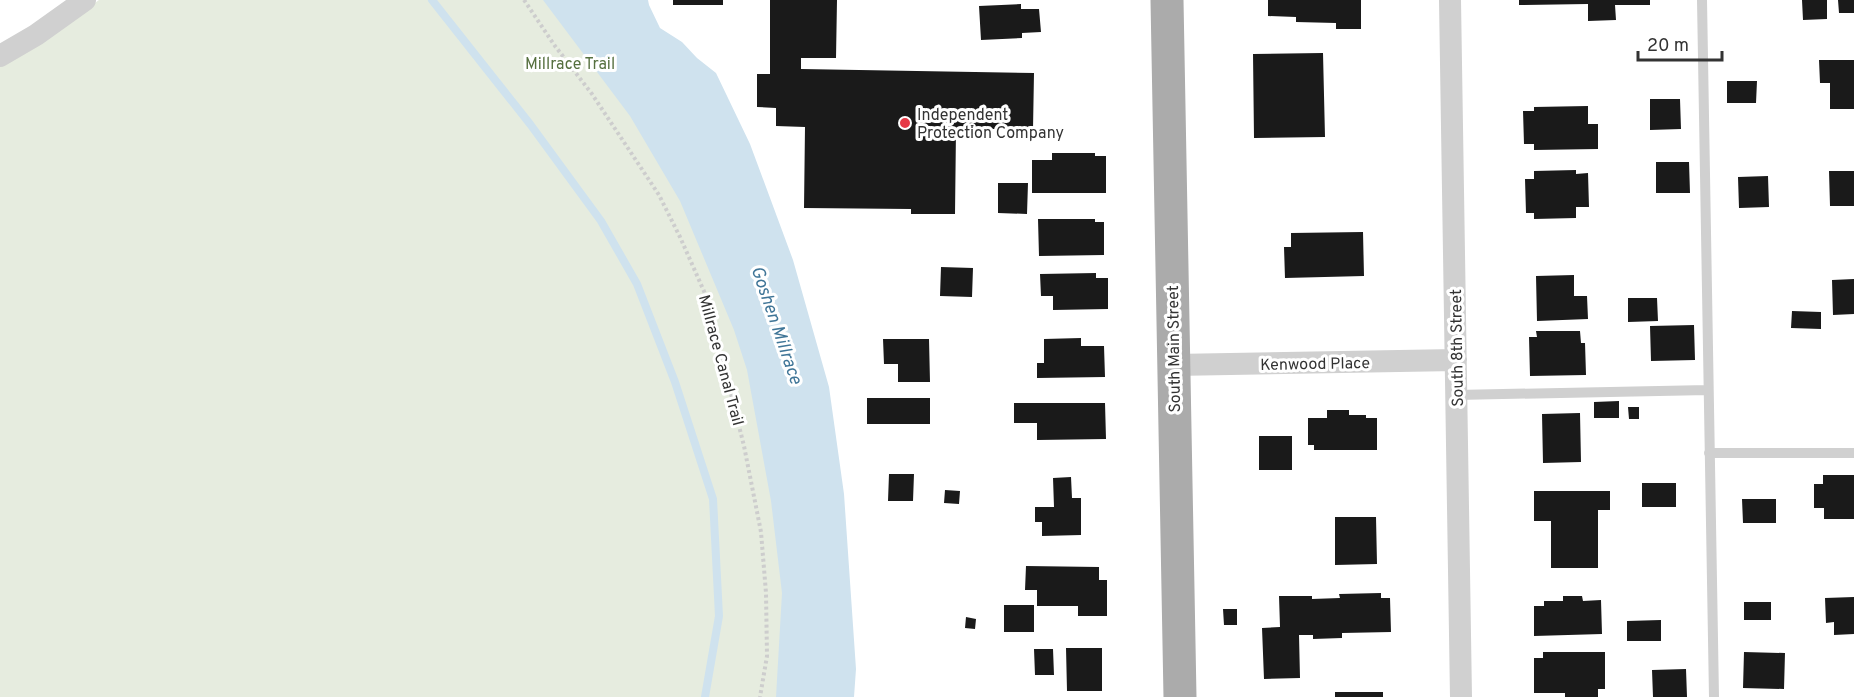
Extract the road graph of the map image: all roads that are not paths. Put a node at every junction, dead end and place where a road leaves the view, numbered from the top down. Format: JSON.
{"nodes":[{"id":1,"x":85,"y":0,"type":"edge"},
{"id":2,"x":1167,"y":0,"type":"edge"},
{"id":3,"x":1450,"y":0,"type":"edge"},
{"id":4,"x":1702,"y":0,"type":"edge"},
{"id":5,"x":0,"y":56,"type":"edge"},
{"id":6,"x":1456,"y":360,"type":"junction"},
{"id":7,"x":1173,"y":365,"type":"junction"},
{"id":8,"x":1708,"y":390,"type":"junction"},
{"id":9,"x":1456,"y":395,"type":"junction"},
{"id":10,"x":1709,"y":453,"type":"junction"},
{"id":11,"x":1854,"y":453,"type":"edge"},
{"id":12,"x":1180,"y":697,"type":"edge"},
{"id":13,"x":1461,"y":697,"type":"edge"},
{"id":14,"x":1714,"y":697,"type":"edge"}],
"edges":[{"from":1,"to":5,"type":"street"},
{"from":2,"to":7,"type":"main road","name":"South Main Street"},
{"from":3,"to":6,"type":"street","name":"South 8th Street"},
{"from":4,"to":8,"type":"lane"},
{"from":6,"to":7,"type":"street","name":"Kenwood Place"},
{"from":6,"to":9,"type":"street","name":"South 8th Street"},
{"from":7,"to":12,"type":"main road","name":"South Main Street"},
{"from":8,"to":9,"type":"lane"},
{"from":8,"to":10,"type":"lane"},
{"from":9,"to":13,"type":"street","name":"South 8th Street"},
{"from":10,"to":11,"type":"lane"},
{"from":10,"to":14,"type":"lane"}]}
